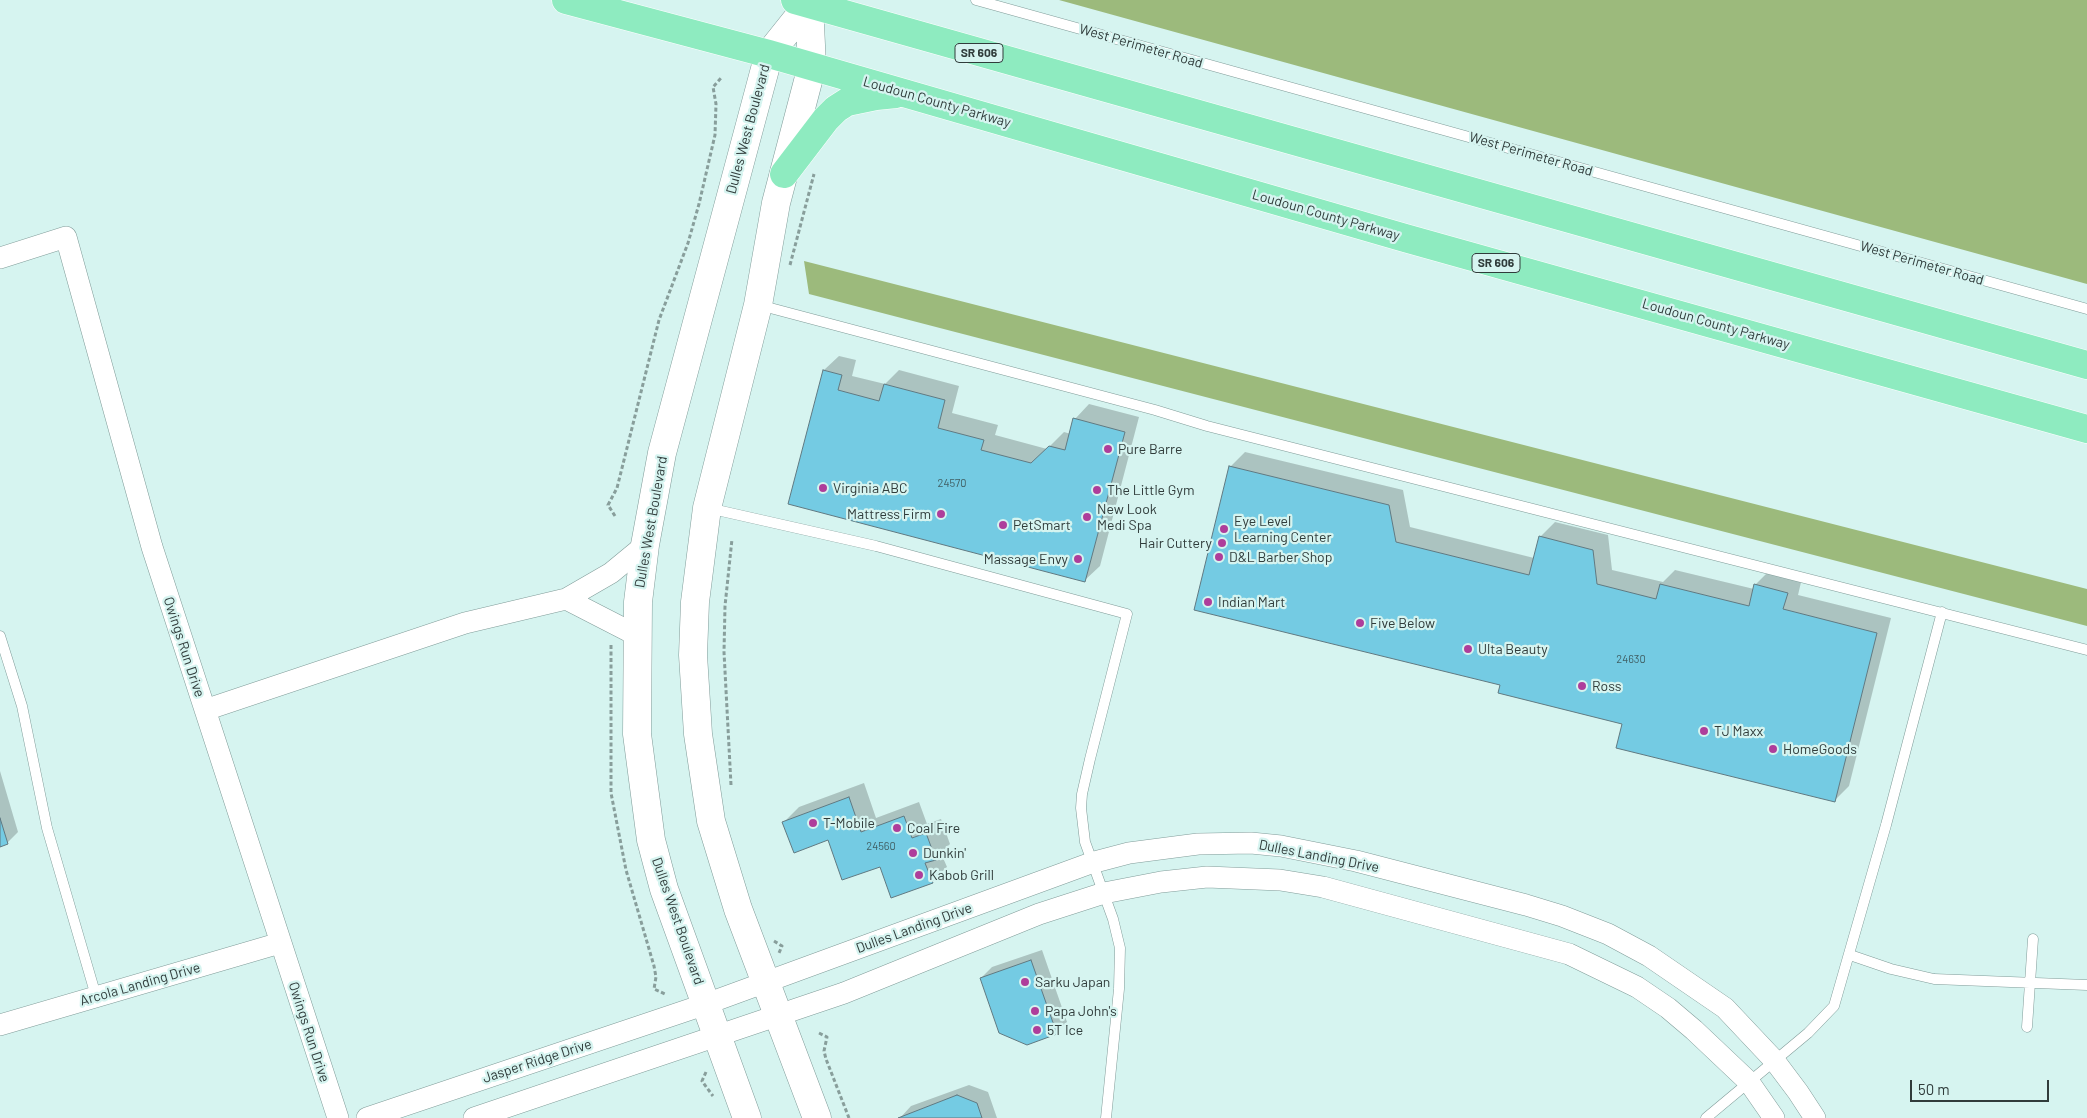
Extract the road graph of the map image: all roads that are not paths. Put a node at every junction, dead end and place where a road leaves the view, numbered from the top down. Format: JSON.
{"nodes":[{"id":1,"x":566,"y":0,"type":"edge"},
{"id":2,"x":976,"y":0,"type":"edge"},
{"id":3,"x":802,"y":2,"type":"edge"},
{"id":4,"x":768,"y":54,"type":"junction"},
{"id":5,"x":812,"y":66,"type":"junction"},
{"id":6,"x":906,"y":94,"type":"junction"},
{"id":7,"x":784,"y":174,"type":"junction"},
{"id":8,"x":0,"y":258,"type":"edge"},
{"id":9,"x":758,"y":305,"type":"junction"},
{"id":10,"x":2087,"y":309,"type":"edge"},
{"id":11,"x":2087,"y":365,"type":"edge"},
{"id":12,"x":2087,"y":429,"type":"edge"},
{"id":13,"x":707,"y":508,"type":"junction"},
{"id":14,"x":645,"y":545,"type":"junction"},
{"id":15,"x":566,"y":599,"type":"junction"},
{"id":16,"x":1942,"y":612,"type":"junction"},
{"id":17,"x":0,"y":636,"type":"edge"},
{"id":18,"x":638,"y":636,"type":"junction"},
{"id":19,"x":2087,"y":650,"type":"edge"},
{"id":20,"x":205,"y":710,"type":"junction"},
{"id":21,"x":1091,"y":863,"type":"junction"},
{"id":22,"x":1104,"y":893,"type":"junction"},
{"id":23,"x":2033,"y":939,"type":"dead end"},
{"id":24,"x":280,"y":943,"type":"junction"},
{"id":25,"x":1850,"y":955,"type":"junction"},
{"id":26,"x":766,"y":981,"type":"junction"},
{"id":27,"x":2030,"y":983,"type":"junction"},
{"id":28,"x":2087,"y":985,"type":"edge"},
{"id":29,"x":96,"y":996,"type":"junction"},
{"id":30,"x":706,"y":1004,"type":"junction"},
{"id":31,"x":780,"y":1015,"type":"junction"},
{"id":32,"x":0,"y":1025,"type":"edge"},
{"id":33,"x":2027,"y":1027,"type":"dead end"},
{"id":34,"x":718,"y":1036,"type":"junction"},
{"id":35,"x":1774,"y":1060,"type":"junction"},
{"id":36,"x":1749,"y":1082,"type":"junction"},
{"id":37,"x":338,"y":1118,"type":"edge"},
{"id":38,"x":367,"y":1118,"type":"edge"},
{"id":39,"x":474,"y":1118,"type":"edge"},
{"id":40,"x":747,"y":1118,"type":"edge"},
{"id":41,"x":817,"y":1118,"type":"edge"},
{"id":42,"x":1106,"y":1118,"type":"edge"},
{"id":43,"x":1706,"y":1118,"type":"edge"},
{"id":44,"x":1774,"y":1118,"type":"edge"},
{"id":45,"x":1815,"y":1118,"type":"edge"}],
"edges":[{"from":1,"to":4,"type":"main road","name":"Loudoun County Parkway","number":"SR 606"},
{"from":2,"to":10,"type":"lane","name":"West Perimeter Road"},
{"from":3,"to":4,"type":"street","name":"Dulles West Boulevard"},
{"from":3,"to":5,"type":"street"},
{"from":3,"to":11,"type":"main road","number":"SR 606"},
{"from":4,"to":5,"type":"main road","name":"Loudoun County Parkway","number":"SR 606"},
{"from":4,"to":14,"type":"street","name":"Dulles West Boulevard"},
{"from":5,"to":6,"type":"main road","name":"Loudoun County Parkway","number":"SR 606"},
{"from":5,"to":7,"type":"street"},
{"from":6,"to":7,"type":"main road"},
{"from":6,"to":12,"type":"main road","name":"Loudoun County Parkway","number":"SR 606"},
{"from":7,"to":9,"type":"street"},
{"from":8,"to":20,"type":"street","name":"Owings Run Drive"},
{"from":9,"to":13,"type":"street"},
{"from":9,"to":16,"type":"lane"},
{"from":13,"to":21,"type":"lane"},
{"from":13,"to":26,"type":"street"},
{"from":14,"to":15,"type":"street"},
{"from":14,"to":18,"type":"street","name":"Dulles West Boulevard"},
{"from":15,"to":18,"type":"street"},
{"from":15,"to":20,"type":"street"},
{"from":16,"to":19,"type":"lane"},
{"from":16,"to":25,"type":"lane"},
{"from":17,"to":29,"type":"lane"},
{"from":18,"to":30,"type":"street","name":"Dulles West Boulevard"},
{"from":20,"to":24,"type":"street","name":"Owings Run Drive"},
{"from":21,"to":22,"type":"lane"},
{"from":21,"to":26,"type":"street","name":"Dulles Landing Drive"},
{"from":21,"to":35,"type":"street","name":"Dulles Landing Drive"},
{"from":22,"to":31,"type":"street"},
{"from":22,"to":36,"type":"street"},
{"from":22,"to":42,"type":"lane"},
{"from":23,"to":27,"type":"lane"},
{"from":24,"to":29,"type":"street","name":"Arcola Landing Drive"},
{"from":24,"to":37,"type":"street","name":"Owings Run Drive"},
{"from":25,"to":27,"type":"lane"},
{"from":25,"to":35,"type":"lane"},
{"from":26,"to":30,"type":"street","name":"Dulles Landing Drive"},
{"from":26,"to":31,"type":"street"},
{"from":27,"to":28,"type":"lane"},
{"from":27,"to":33,"type":"lane"},
{"from":29,"to":32,"type":"street","name":"Arcola Landing Drive"},
{"from":30,"to":34,"type":"street","name":"Dulles West Boulevard"},
{"from":30,"to":38,"type":"street","name":"Jasper Ridge Drive"},
{"from":31,"to":34,"type":"street"},
{"from":31,"to":41,"type":"street"},
{"from":34,"to":39,"type":"street"},
{"from":34,"to":40,"type":"street","name":"Dulles West Boulevard"},
{"from":35,"to":36,"type":"lane"},
{"from":35,"to":45,"type":"street","name":"Dulles Landing Drive"},
{"from":36,"to":43,"type":"lane"},
{"from":36,"to":44,"type":"street"}]}
